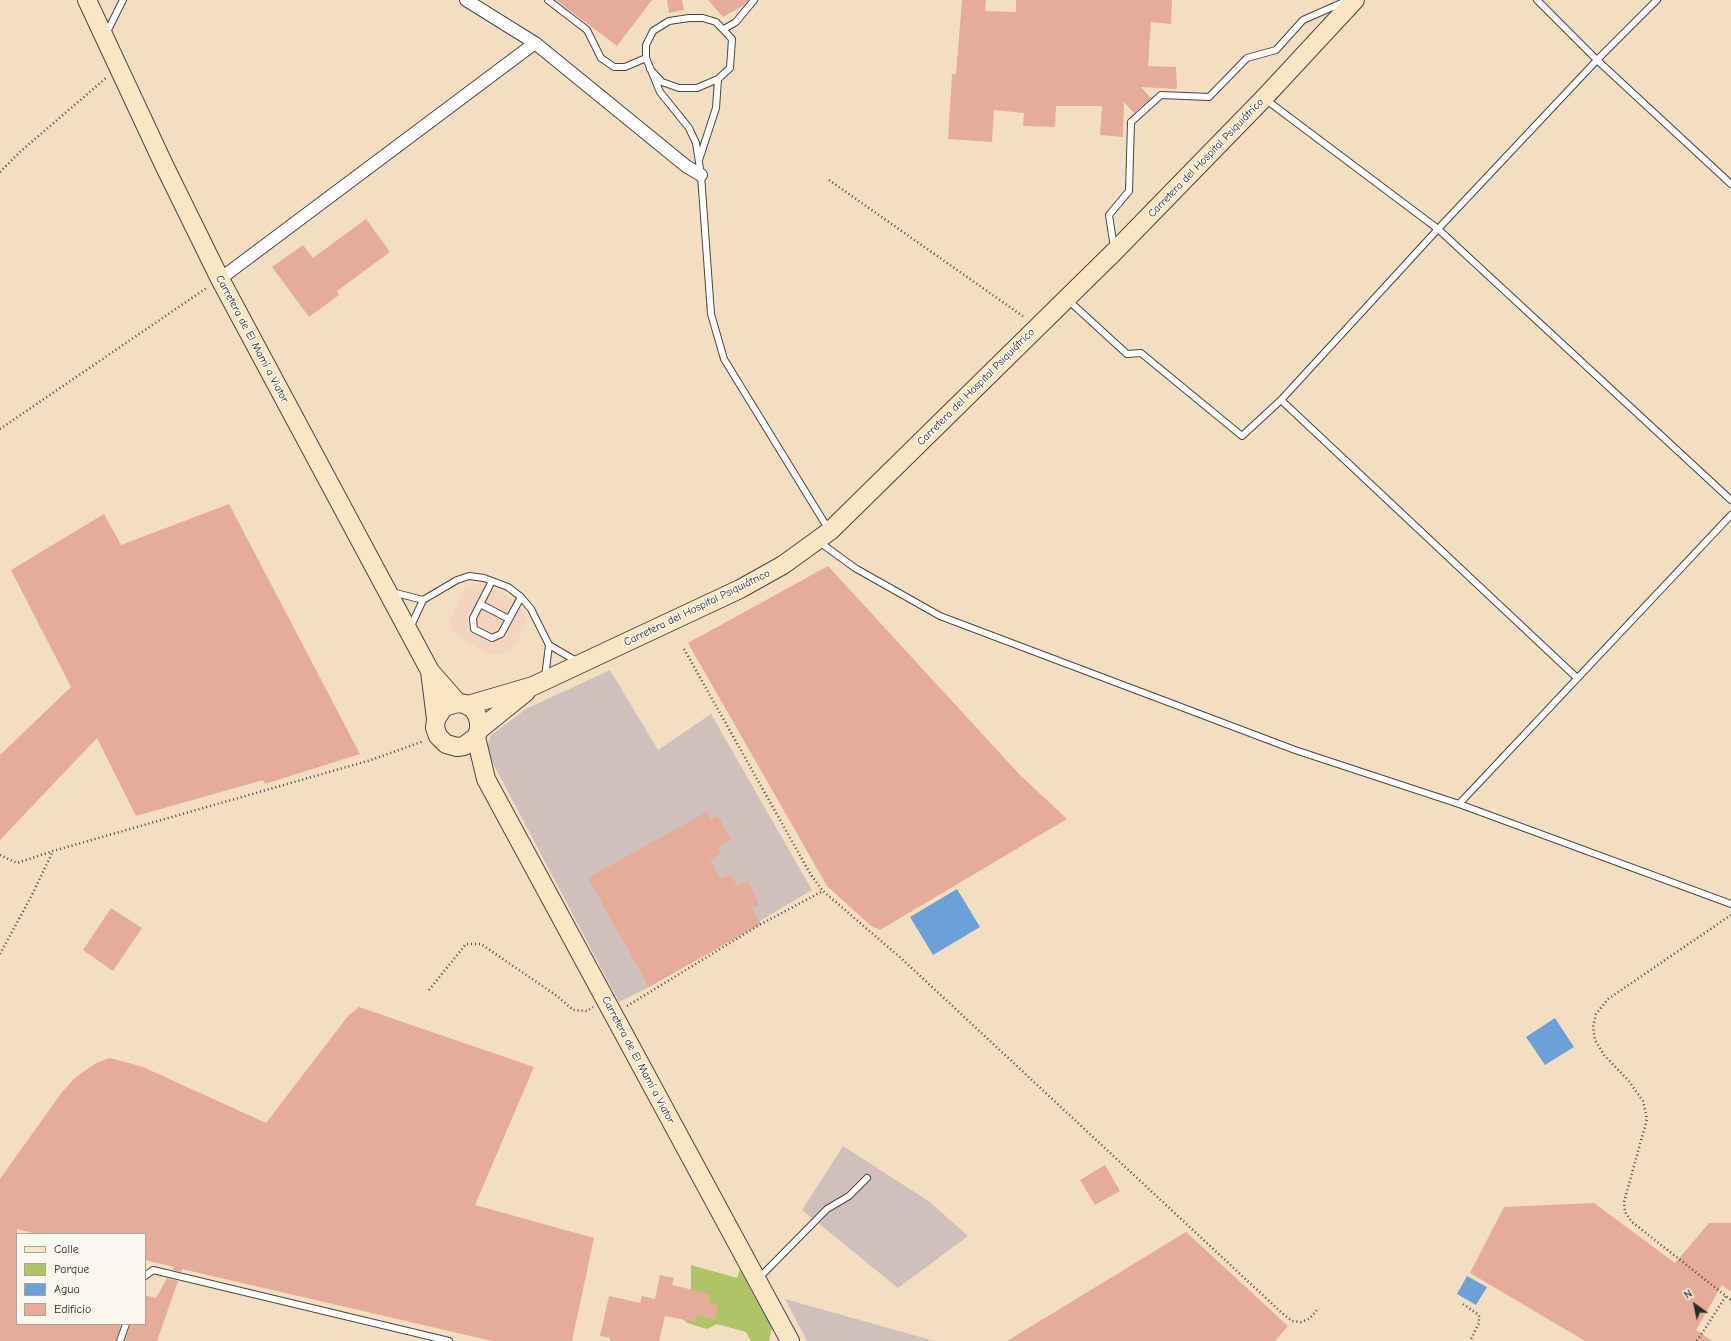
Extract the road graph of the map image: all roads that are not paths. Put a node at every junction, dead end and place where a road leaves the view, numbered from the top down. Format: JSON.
{"nodes":[{"id":1,"x":88,"y":0,"type":"edge"},
{"id":2,"x":122,"y":0,"type":"edge"},
{"id":3,"x":466,"y":0,"type":"edge"},
{"id":4,"x":548,"y":0,"type":"edge"},
{"id":5,"x":754,"y":0,"type":"edge"},
{"id":6,"x":1347,"y":0,"type":"edge"},
{"id":7,"x":1355,"y":0,"type":"edge"},
{"id":8,"x":1537,"y":0,"type":"edge"},
{"id":9,"x":1657,"y":0,"type":"edge"},
{"id":10,"x":724,"y":29,"type":"junction"},
{"id":11,"x":105,"y":37,"type":"junction"},
{"id":12,"x":535,"y":42,"type":"junction"},
{"id":13,"x":646,"y":58,"type":"junction"},
{"id":14,"x":1598,"y":60,"type":"junction"},
{"id":15,"x":650,"y":69,"type":"junction"},
{"id":16,"x":718,"y":79,"type":"junction"},
{"id":17,"x":1264,"y":98,"type":"junction"},
{"id":18,"x":700,"y":169,"type":"junction"},
{"id":19,"x":1731,"y":184,"type":"edge"},
{"id":20,"x":1438,"y":229,"type":"junction"},
{"id":21,"x":1114,"y":252,"type":"junction"},
{"id":22,"x":220,"y":279,"type":"junction"},
{"id":23,"x":1067,"y":299,"type":"junction"},
{"id":24,"x":1281,"y":400,"type":"junction"},
{"id":25,"x":1731,"y":500,"type":"edge"},
{"id":26,"x":1731,"y":515,"type":"edge"},
{"id":27,"x":823,"y":536,"type":"junction"},
{"id":28,"x":492,"y":581,"type":"junction"},
{"id":29,"x":386,"y":590,"type":"junction"},
{"id":30,"x":521,"y":597,"type":"junction"},
{"id":31,"x":423,"y":600,"type":"junction"},
{"id":32,"x":480,"y":604,"type":"junction"},
{"id":33,"x":509,"y":619,"type":"junction"},
{"id":34,"x":408,"y":632,"type":"junction"},
{"id":35,"x":549,"y":645,"type":"junction"},
{"id":36,"x":581,"y":664,"type":"junction"},
{"id":37,"x":430,"y":671,"type":"junction"},
{"id":38,"x":1576,"y":677,"type":"junction"},
{"id":39,"x":539,"y":684,"type":"junction"},
{"id":40,"x":463,"y":704,"type":"junction"},
{"id":41,"x":437,"y":728,"type":"junction"},
{"id":42,"x":477,"y":734,"type":"junction"},
{"id":43,"x":457,"y":747,"type":"junction"},
{"id":44,"x":486,"y":779,"type":"junction"},
{"id":45,"x":1459,"y":804,"type":"junction"},
{"id":46,"x":1731,"y":904,"type":"edge"},
{"id":47,"x":868,"y":1178,"type":"dead end"},
{"id":48,"x":146,"y":1275,"type":"edge"},
{"id":49,"x":757,"y":1280,"type":"junction"},
{"id":50,"x":126,"y":1325,"type":"edge"},
{"id":51,"x":120,"y":1341,"type":"edge"},
{"id":52,"x":449,"y":1341,"type":"edge"},
{"id":53,"x":790,"y":1341,"type":"edge"}],
"edges":[{"from":1,"to":11,"type":"street","name":"Carretera de El Mamí a Viator"},
{"from":2,"to":11,"type":"lane"},
{"from":3,"to":12,"type":"street"},
{"from":4,"to":13,"type":"lane"},
{"from":5,"to":10,"type":"lane"},
{"from":6,"to":21,"type":"lane"},
{"from":7,"to":17,"type":"street","name":"Carretera del Hospital Psiquiátrico"},
{"from":8,"to":14,"type":"lane"},
{"from":9,"to":14,"type":"lane"},
{"from":10,"to":13,"type":"lane"},
{"from":10,"to":16,"type":"lane"},
{"from":11,"to":22,"type":"street","name":"Carretera de El Mamí a Viator"},
{"from":12,"to":18,"type":"street"},
{"from":12,"to":22,"type":"street"},
{"from":13,"to":15,"type":"lane"},
{"from":14,"to":19,"type":"lane"},
{"from":14,"to":20,"type":"lane"},
{"from":15,"to":16,"type":"lane"},
{"from":15,"to":18,"type":"lane"},
{"from":16,"to":18,"type":"lane"},
{"from":17,"to":20,"type":"lane"},
{"from":17,"to":21,"type":"street","name":"Carretera del Hospital Psiquiátrico"},
{"from":18,"to":27,"type":"lane"},
{"from":20,"to":24,"type":"lane"},
{"from":20,"to":25,"type":"lane"},
{"from":21,"to":23,"type":"street","name":"Carretera del Hospital Psiquiátrico"},
{"from":22,"to":29,"type":"street","name":"Carretera de El Mamí a Viator"},
{"from":23,"to":24,"type":"lane"},
{"from":23,"to":27,"type":"street","name":"Carretera del Hospital Psiquiátrico"},
{"from":24,"to":38,"type":"lane"},
{"from":26,"to":38,"type":"lane"},
{"from":27,"to":36,"type":"street","name":"Carretera del Hospital Psiquiátrico"},
{"from":27,"to":45,"type":"lane"},
{"from":28,"to":30,"type":"lane"},
{"from":28,"to":31,"type":"lane"},
{"from":28,"to":32,"type":"lane"},
{"from":29,"to":31,"type":"lane"},
{"from":29,"to":34,"type":"street","name":"Carretera de El Mamí a Viator"},
{"from":30,"to":33,"type":"lane"},
{"from":30,"to":35,"type":"lane"},
{"from":31,"to":34,"type":"lane"},
{"from":32,"to":33,"type":"lane"},
{"from":32,"to":33,"type":"lane"},
{"from":34,"to":37,"type":"street","name":"Carretera de El Mamí a Viator"},
{"from":35,"to":36,"type":"lane"},
{"from":35,"to":39,"type":"lane"},
{"from":36,"to":39,"type":"street","name":"Carretera del Hospital Psiquiátrico"},
{"from":37,"to":40,"type":"street"},
{"from":37,"to":41,"type":"street"},
{"from":38,"to":45,"type":"lane"},
{"from":39,"to":40,"type":"street"},
{"from":39,"to":42,"type":"street"},
{"from":40,"to":41,"type":"street"},
{"from":40,"to":42,"type":"street"},
{"from":41,"to":43,"type":"street"},
{"from":42,"to":43,"type":"street"},
{"from":42,"to":44,"type":"street"},
{"from":43,"to":44,"type":"street"},
{"from":44,"to":49,"type":"street","name":"Carretera de El Mamí a Viator"},
{"from":45,"to":46,"type":"lane"},
{"from":47,"to":49,"type":"lane"},
{"from":48,"to":52,"type":"lane"},
{"from":49,"to":53,"type":"street","name":"Carretera de El Mamí a Viator"},
{"from":50,"to":51,"type":"lane"}]}
